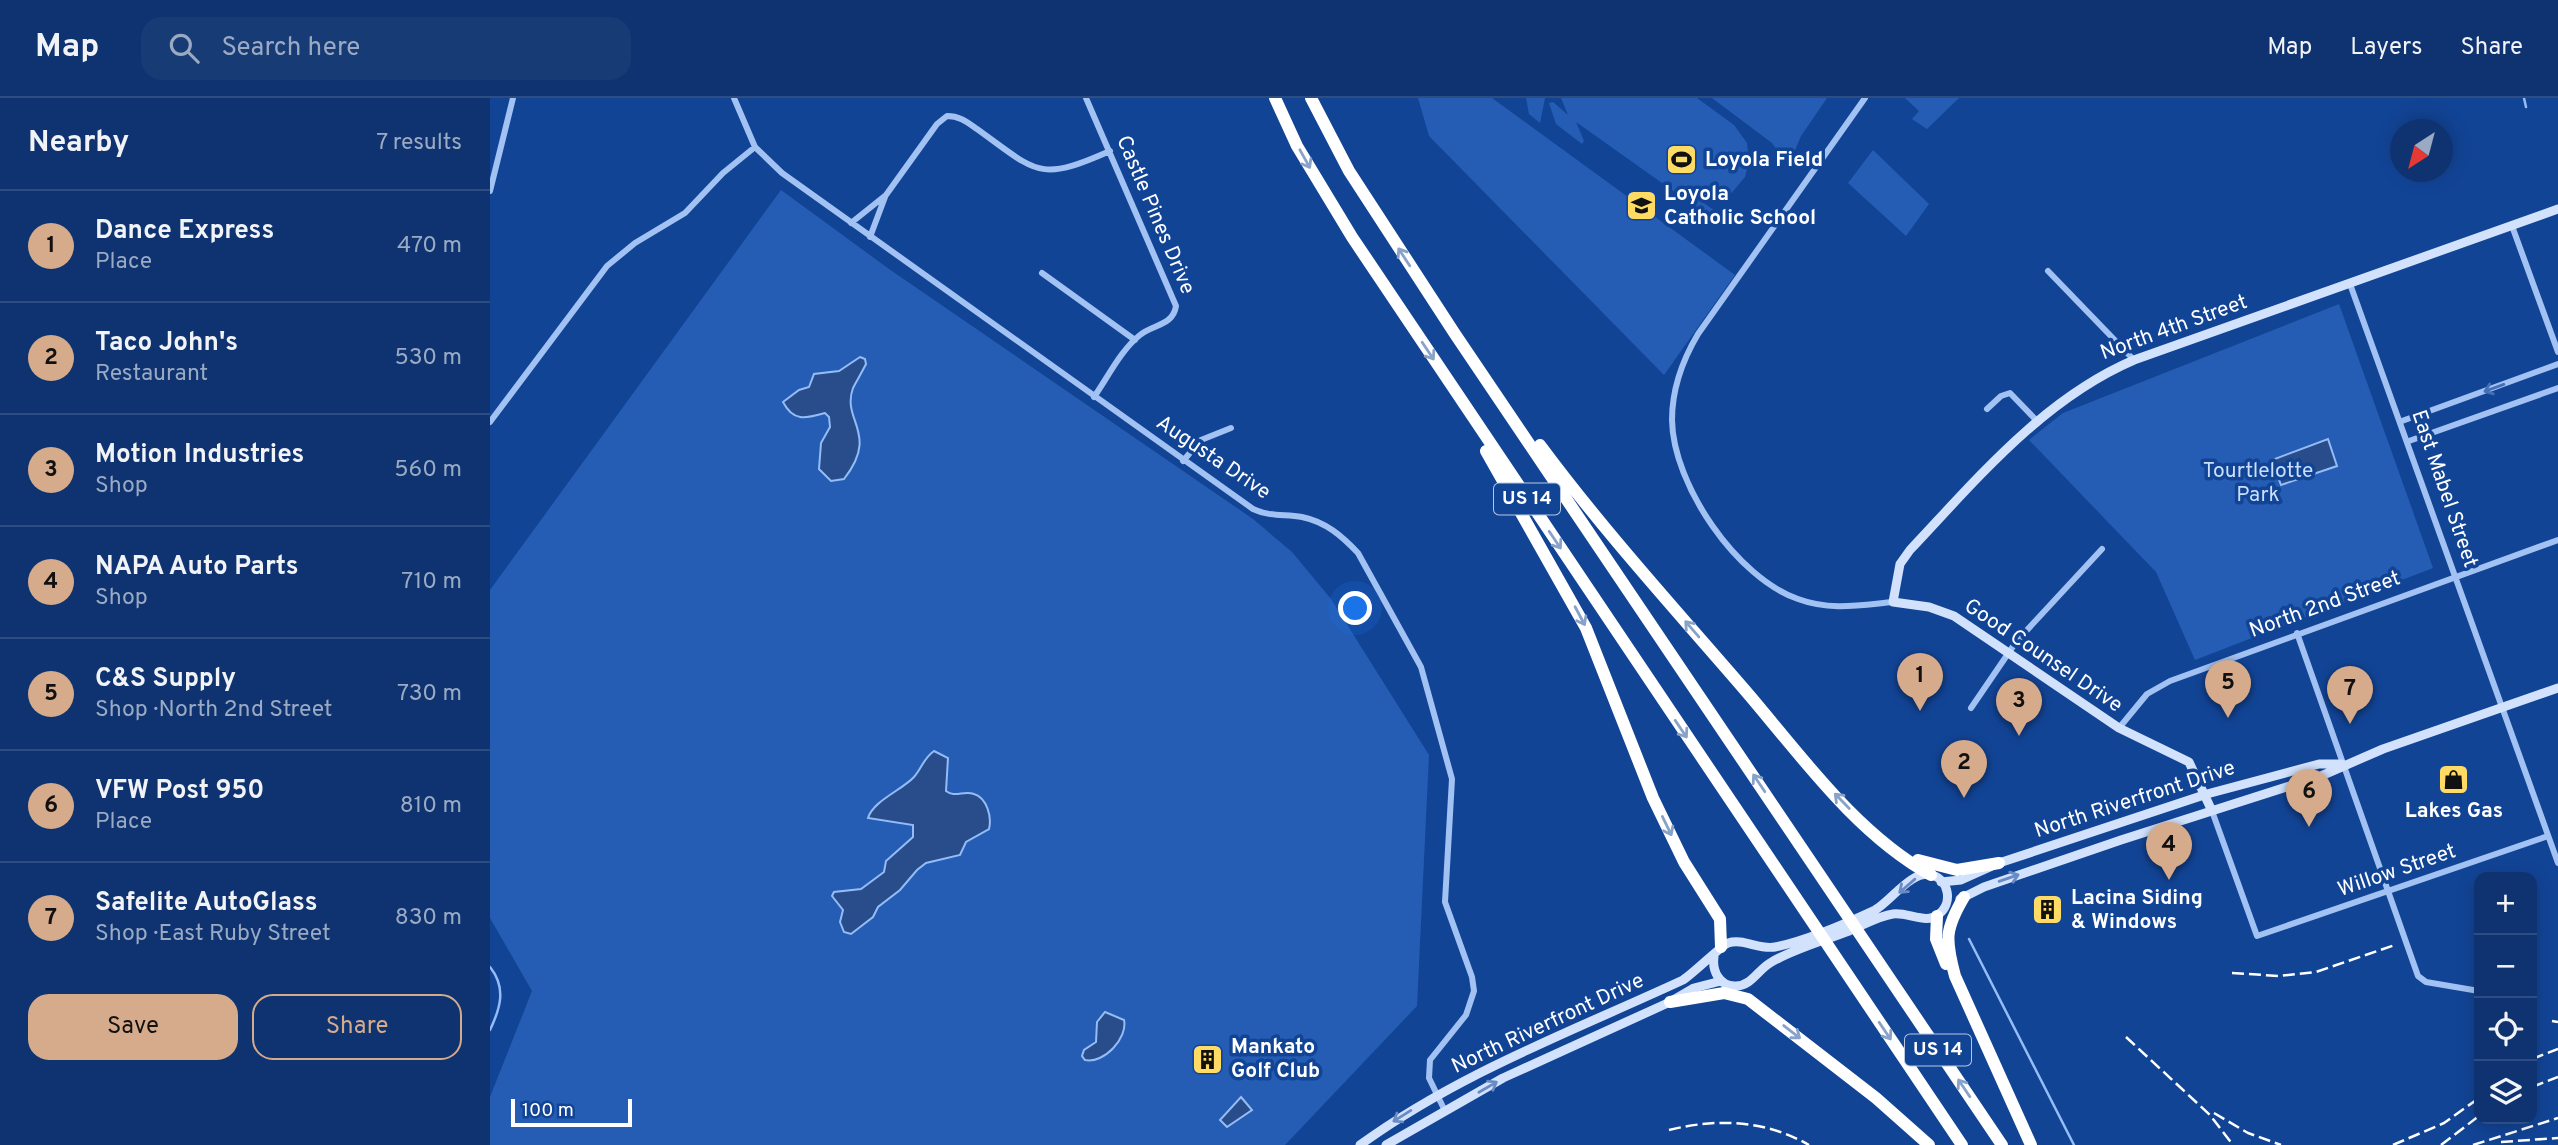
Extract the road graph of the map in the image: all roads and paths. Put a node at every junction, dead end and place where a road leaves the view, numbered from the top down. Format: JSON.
{"nodes":[{"id":1,"x":513,"y":98,"type":"edge"},
{"id":2,"x":734,"y":98,"type":"edge"},
{"id":3,"x":1086,"y":98,"type":"edge"},
{"id":4,"x":1275,"y":98,"type":"edge"},
{"id":5,"x":1311,"y":98,"type":"edge"},
{"id":6,"x":1865,"y":98,"type":"edge"},
{"id":7,"x":755,"y":147,"type":"junction"},
{"id":8,"x":1110,"y":151,"type":"junction"},
{"id":9,"x":490,"y":191,"type":"edge"},
{"id":10,"x":886,"y":195,"type":"junction"},
{"id":11,"x":2558,"y":209,"type":"edge"},
{"id":12,"x":851,"y":223,"type":"junction"},
{"id":13,"x":2512,"y":226,"type":"junction"},
{"id":14,"x":870,"y":237,"type":"junction"},
{"id":15,"x":2048,"y":271,"type":"dead end"},
{"id":16,"x":1042,"y":273,"type":"dead end"},
{"id":17,"x":2350,"y":284,"type":"junction"},
{"id":18,"x":1455,"y":334,"type":"junction"},
{"id":19,"x":1135,"y":340,"type":"junction"},
{"id":20,"x":2558,"y":352,"type":"edge"},
{"id":21,"x":2134,"y":360,"type":"junction"},
{"id":22,"x":2558,"y":364,"type":"edge"},
{"id":23,"x":1451,"y":385,"type":"junction"},
{"id":24,"x":2558,"y":388,"type":"edge"},
{"id":25,"x":1094,"y":397,"type":"junction"},
{"id":26,"x":1987,"y":409,"type":"dead end"},
{"id":27,"x":2037,"y":421,"type":"junction"},
{"id":28,"x":2402,"y":421,"type":"junction"},
{"id":29,"x":490,"y":422,"type":"edge"},
{"id":30,"x":1231,"y":428,"type":"dead end"},
{"id":31,"x":2409,"y":441,"type":"junction"},
{"id":32,"x":1183,"y":461,"type":"junction"},
{"id":33,"x":2558,"y":540,"type":"edge"},
{"id":34,"x":2102,"y":549,"type":"dead end"},
{"id":35,"x":2456,"y":576,"type":"junction"},
{"id":36,"x":1894,"y":602,"type":"junction"},
{"id":37,"x":2297,"y":633,"type":"junction"},
{"id":38,"x":2010,"y":652,"type":"junction"},
{"id":39,"x":2558,"y":688,"type":"edge"},
{"id":40,"x":2502,"y":707,"type":"junction"},
{"id":41,"x":1971,"y":708,"type":"dead end"},
{"id":42,"x":2119,"y":728,"type":"junction"},
{"id":43,"x":2343,"y":764,"type":"junction"},
{"id":44,"x":2207,"y":794,"type":"junction"},
{"id":45,"x":2213,"y":811,"type":"junction"},
{"id":46,"x":1875,"y":833,"type":"junction"},
{"id":47,"x":2549,"y":836,"type":"junction"},
{"id":48,"x":1999,"y":863,"type":"junction"},
{"id":49,"x":2558,"y":863,"type":"edge"},
{"id":50,"x":1936,"y":878,"type":"junction"},
{"id":51,"x":2389,"y":893,"type":"junction"},
{"id":52,"x":1964,"y":897,"type":"junction"},
{"id":53,"x":1946,"y":906,"type":"junction"},
{"id":54,"x":1937,"y":916,"type":"junction"},
{"id":55,"x":1717,"y":952,"type":"junction"},
{"id":56,"x":1955,"y":976,"type":"junction"},
{"id":57,"x":1729,"y":987,"type":"junction"},
{"id":58,"x":2474,"y":991,"type":"edge"},
{"id":59,"x":1670,"y":1002,"type":"junction"},
{"id":60,"x":1437,"y":1097,"type":"junction"},
{"id":61,"x":1445,"y":1111,"type":"junction"},
{"id":62,"x":1360,"y":1145,"type":"edge"},
{"id":63,"x":1386,"y":1145,"type":"edge"},
{"id":64,"x":1929,"y":1145,"type":"edge"},
{"id":65,"x":1962,"y":1145,"type":"edge"},
{"id":66,"x":2002,"y":1145,"type":"edge"},
{"id":67,"x":2031,"y":1145,"type":"edge"}],
"edges":[{"from":1,"to":9,"type":"street"},
{"from":2,"to":7,"type":"street","name":"Augusta Drive"},
{"from":3,"to":8,"type":"street","name":"Castle Pines Drive"},
{"from":4,"to":23,"type":"highway","number":"US 14","one_way":true},
{"from":18,"to":5,"type":"highway","number":"US 14","one_way":true},
{"from":6,"to":36,"type":"street","name":"Good Counsel Drive"},
{"from":7,"to":12,"type":"street","name":"Augusta Drive"},
{"from":7,"to":29,"type":"street"},
{"from":8,"to":10,"type":"street"},
{"from":8,"to":19,"type":"street","name":"Castle Pines Drive"},
{"from":10,"to":12,"type":"street"},
{"from":10,"to":14,"type":"street"},
{"from":11,"to":13,"type":"main road","name":"North 4th Street"},
{"from":12,"to":14,"type":"street","name":"Augusta Drive"},
{"from":13,"to":17,"type":"main road","name":"North 4th Street"},
{"from":13,"to":20,"type":"street"},
{"from":14,"to":25,"type":"street","name":"Augusta Drive"},
{"from":15,"to":21,"type":"street"},
{"from":16,"to":19,"type":"street"},
{"from":17,"to":21,"type":"main road","name":"North 4th Street"},
{"from":17,"to":28,"type":"street","name":"East Mabel Street"},
{"from":46,"to":18,"type":"highway","one_way":true},
{"from":66,"to":18,"type":"highway","number":"US 14","one_way":true},
{"from":19,"to":25,"type":"street","name":"Castle Pines Drive"},
{"from":21,"to":27,"type":"main road","name":"North 4th Street"},
{"from":22,"to":28,"type":"street","one_way":true},
{"from":23,"to":55,"type":"highway","one_way":true},
{"from":23,"to":65,"type":"highway","number":"US 14","one_way":true},
{"from":24,"to":31,"type":"street"},
{"from":25,"to":32,"type":"street","name":"Augusta Drive"},
{"from":26,"to":27,"type":"street"},
{"from":27,"to":36,"type":"main road","name":"North 4th Street"},
{"from":28,"to":31,"type":"street","name":"East Mabel Street"},
{"from":30,"to":32,"type":"street"},
{"from":31,"to":35,"type":"street","name":"East Mabel Street"},
{"from":32,"to":60,"type":"street","name":"Augusta Drive"},
{"from":33,"to":35,"type":"street","name":"North 2nd Street"},
{"from":34,"to":38,"type":"street"},
{"from":35,"to":37,"type":"street","name":"North 2nd Street"},
{"from":35,"to":40,"type":"street","name":"East Mabel Street"},
{"from":36,"to":38,"type":"main road","name":"Good Counsel Drive"},
{"from":37,"to":42,"type":"street","name":"North 2nd Street"},
{"from":37,"to":43,"type":"street"},
{"from":38,"to":41,"type":"street"},
{"from":38,"to":42,"type":"main road","name":"Good Counsel Drive"},
{"from":39,"to":40,"type":"main road","name":"North Riverfront Drive"},
{"from":40,"to":43,"type":"main road","name":"North Riverfront Drive"},
{"from":40,"to":47,"type":"street","name":"East Mabel Street"},
{"from":42,"to":44,"type":"main road","name":"Good Counsel Drive"},
{"from":43,"to":44,"type":"main road","name":"North Riverfront Drive"},
{"from":43,"to":45,"type":"main road","name":"North Riverfront Drive"},
{"from":43,"to":51,"type":"street"},
{"from":44,"to":45,"type":"main road","name":"Good Counsel Drive"},
{"from":44,"to":48,"type":"main road","name":"North Riverfront Drive"},
{"from":45,"to":51,"type":"street","name":"Willow Street"},
{"from":52,"to":45,"type":"main road","name":"North Riverfront Drive","one_way":true},
{"from":46,"to":48,"type":"highway"},
{"from":46,"to":50,"type":"highway"},
{"from":47,"to":49,"type":"street","name":"East Mabel Street"},
{"from":47,"to":51,"type":"street","name":"Willow Street"},
{"from":48,"to":50,"type":"main road","name":"North Riverfront Drive"},
{"from":50,"to":53,"type":"main road"},
{"from":50,"to":55,"type":"main road","name":"North Riverfront Drive","one_way":true},
{"from":51,"to":58,"type":"street"},
{"from":52,"to":53,"type":"main road","name":"North Riverfront Drive"},
{"from":52,"to":56,"type":"highway"},
{"from":53,"to":54,"type":"main road"},
{"from":54,"to":56,"type":"highway"},
{"from":54,"to":57,"type":"main road","name":"North Riverfront Drive"},
{"from":55,"to":57,"type":"main road"},
{"from":55,"to":60,"type":"main road","name":"North Riverfront Drive"},
{"from":56,"to":67,"type":"highway"},
{"from":57,"to":59,"type":"highway"},
{"from":57,"to":59,"type":"main road","name":"North Riverfront Drive"},
{"from":57,"to":64,"type":"highway","one_way":true},
{"from":61,"to":59,"type":"main road","name":"North Riverfront Drive","one_way":true},
{"from":60,"to":61,"type":"street"},
{"from":60,"to":62,"type":"main road","name":"North Riverfront Drive","one_way":true},
{"from":61,"to":63,"type":"main road","name":"North Riverfront Drive"}]}
